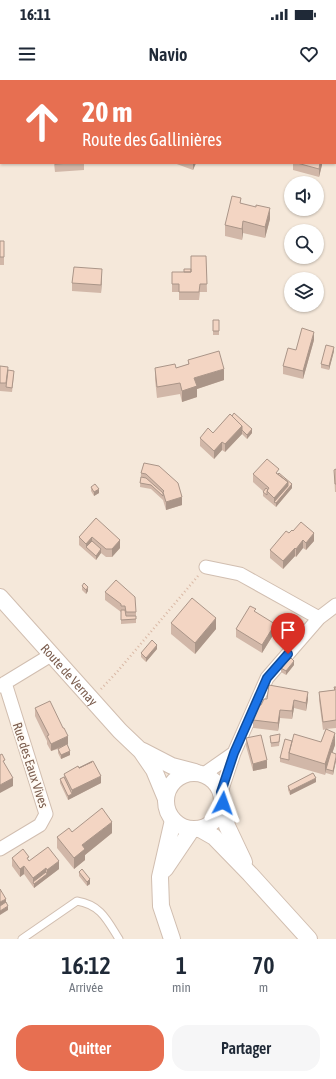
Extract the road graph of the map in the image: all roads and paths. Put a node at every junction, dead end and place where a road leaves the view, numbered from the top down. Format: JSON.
{"nodes":[{"id":1,"x":206,"y":567,"type":"joint"},
{"id":2,"x":0,"y":597,"type":"edge"},
{"id":3,"x":336,"y":605,"type":"edge"},
{"id":4,"x":319,"y":618,"type":"junction"},
{"id":5,"x":51,"y":654,"type":"junction"},
{"id":6,"x":2,"y":684,"type":"edge"},
{"id":7,"x":91,"y":699,"type":"junction"},
{"id":8,"x":141,"y":751,"type":"junction"},
{"id":9,"x":234,"y":753,"type":"junction"},
{"id":10,"x":200,"y":773,"type":"junction"},
{"id":11,"x":222,"y":798,"type":"junction"},
{"id":12,"x":166,"y":799,"type":"junction"},
{"id":13,"x":173,"y":820,"type":"junction"},
{"id":14,"x":196,"y":829,"type":"junction"},
{"id":15,"x":0,"y":849,"type":"edge"},
{"id":16,"x":250,"y":874,"type":"junction"},
{"id":17,"x":160,"y":877,"type":"junction"},
{"id":18,"x":22,"y":939,"type":"edge"},
{"id":19,"x":119,"y":939,"type":"edge"},
{"id":20,"x":172,"y":939,"type":"edge"},
{"id":21,"x":309,"y":939,"type":"edge"}],
"edges":[{"from":1,"to":4,"type":"street"},
{"from":1,"to":7,"type":"path"},
{"from":2,"to":5,"type":"street","name":"Route de Vernay"},
{"from":3,"to":4,"type":"street"},
{"from":4,"to":9,"type":"street"},
{"from":5,"to":6,"type":"street"},
{"from":5,"to":7,"type":"street","name":"Route de Vernay"},
{"from":6,"to":15,"type":"street","name":"Rue des Eaux Vives"},
{"from":7,"to":8,"type":"street","name":"Route de Vernay"},
{"from":8,"to":10,"type":"street","name":"Route de Vernay"},
{"from":8,"to":12,"type":"street","name":"Route de Vernay"},
{"from":9,"to":10,"type":"street"},
{"from":9,"to":11,"type":"street"},
{"from":10,"to":11,"type":"street"},
{"from":10,"to":12,"type":"street"},
{"from":11,"to":14,"type":"street"},
{"from":11,"to":16,"type":"street"},
{"from":12,"to":13,"type":"street"},
{"from":13,"to":14,"type":"street"},
{"from":13,"to":17,"type":"street"},
{"from":14,"to":16,"type":"street"},
{"from":14,"to":17,"type":"street"},
{"from":16,"to":21,"type":"street"},
{"from":17,"to":20,"type":"street"},
{"from":18,"to":19,"type":"lane"}]}
